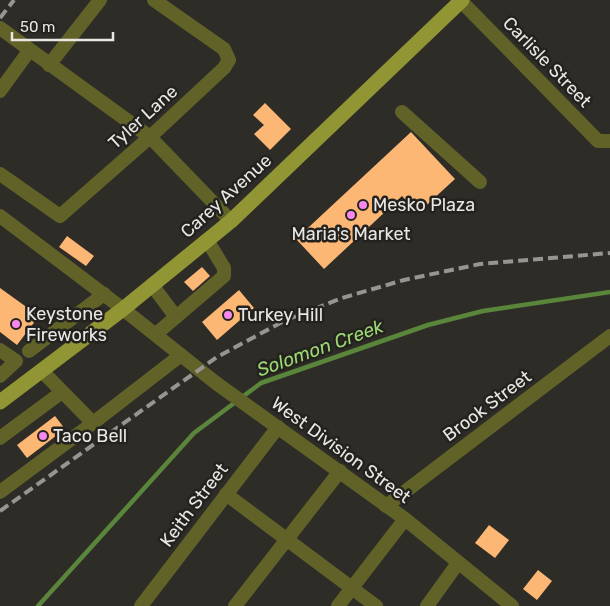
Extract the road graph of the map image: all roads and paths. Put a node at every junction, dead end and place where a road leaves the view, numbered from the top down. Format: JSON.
{"nodes":[{"id":1,"x":100,"y":0,"type":"edge"},
{"id":2,"x":154,"y":0,"type":"edge"},
{"id":3,"x":461,"y":0,"type":"edge"},
{"id":4,"x":0,"y":28,"type":"edge"},
{"id":5,"x":29,"y":51,"type":"junction"},
{"id":6,"x":49,"y":65,"type":"junction"},
{"id":7,"x":0,"y":91,"type":"edge"},
{"id":8,"x":402,"y":112,"type":"dead end"},
{"id":9,"x":150,"y":137,"type":"junction"},
{"id":10,"x":610,"y":141,"type":"edge"},
{"id":11,"x":0,"y":174,"type":"edge"},
{"id":12,"x":480,"y":182,"type":"dead end"},
{"id":13,"x":0,"y":216,"type":"edge"},
{"id":14,"x":231,"y":220,"type":"junction"},
{"id":15,"x":207,"y":240,"type":"junction"},
{"id":16,"x":152,"y":285,"type":"junction"},
{"id":17,"x":104,"y":294,"type":"junction"},
{"id":18,"x":123,"y":309,"type":"junction"},
{"id":19,"x":176,"y":316,"type":"junction"},
{"id":20,"x":156,"y":334,"type":"junction"},
{"id":21,"x":610,"y":336,"type":"edge"},
{"id":22,"x":0,"y":350,"type":"edge"},
{"id":23,"x":29,"y":351,"type":"dead end"},
{"id":24,"x":181,"y":355,"type":"junction"},
{"id":25,"x":42,"y":371,"type":"junction"},
{"id":26,"x":0,"y":376,"type":"edge"},
{"id":27,"x":62,"y":392,"type":"junction"},
{"id":28,"x":1,"y":400,"type":"edge"},
{"id":29,"x":93,"y":423,"type":"junction"},
{"id":30,"x":278,"y":427,"type":"junction"},
{"id":31,"x":0,"y":438,"type":"edge"},
{"id":32,"x":340,"y":471,"type":"junction"},
{"id":33,"x":0,"y":492,"type":"edge"},
{"id":34,"x":226,"y":494,"type":"junction"},
{"id":35,"x":386,"y":506,"type":"junction"},
{"id":36,"x":405,"y":519,"type":"junction"},
{"id":37,"x":286,"y":540,"type":"junction"},
{"id":38,"x":458,"y":563,"type":"junction"},
{"id":39,"x":352,"y":588,"type":"junction"},
{"id":40,"x":141,"y":606,"type":"edge"},
{"id":41,"x":235,"y":606,"type":"edge"},
{"id":42,"x":338,"y":606,"type":"edge"},
{"id":43,"x":376,"y":606,"type":"edge"},
{"id":44,"x":427,"y":606,"type":"edge"},
{"id":45,"x":512,"y":606,"type":"edge"}],
"edges":[{"from":1,"to":6,"type":"street"},
{"from":2,"to":9,"type":"street","name":"Tyler Lane"},
{"from":3,"to":10,"type":"street","name":"Carlisle Street"},
{"from":3,"to":14,"type":"main road","name":"Carey Avenue"},
{"from":4,"to":5,"type":"street"},
{"from":5,"to":6,"type":"street"},
{"from":5,"to":7,"type":"street"},
{"from":6,"to":9,"type":"street"},
{"from":8,"to":12,"type":"street"},
{"from":9,"to":11,"type":"street","name":"Tyler Lane"},
{"from":9,"to":14,"type":"street"},
{"from":13,"to":17,"type":"street","name":"West Division Street"},
{"from":14,"to":15,"type":"main road","name":"Carey Avenue"},
{"from":15,"to":16,"type":"main road","name":"Carey Avenue"},
{"from":15,"to":19,"type":"street"},
{"from":16,"to":18,"type":"main road","name":"Carey Avenue"},
{"from":16,"to":19,"type":"street"},
{"from":17,"to":18,"type":"street","name":"West Division Street"},
{"from":17,"to":23,"type":"street"},
{"from":18,"to":20,"type":"street","name":"West Division Street"},
{"from":18,"to":25,"type":"main road","name":"Carey Avenue"},
{"from":19,"to":20,"type":"street"},
{"from":20,"to":24,"type":"street","name":"West Division Street"},
{"from":21,"to":35,"type":"street","name":"Brook Street"},
{"from":22,"to":26,"type":"street"},
{"from":24,"to":29,"type":"street"},
{"from":24,"to":30,"type":"street","name":"West Division Street"},
{"from":25,"to":27,"type":"street"},
{"from":25,"to":28,"type":"main road","name":"Carey Avenue"},
{"from":27,"to":29,"type":"street"},
{"from":27,"to":31,"type":"street"},
{"from":29,"to":33,"type":"street"},
{"from":30,"to":32,"type":"street","name":"West Division Street"},
{"from":30,"to":34,"type":"street","name":"Keith Street"},
{"from":32,"to":35,"type":"street","name":"West Division Street"},
{"from":32,"to":37,"type":"street"},
{"from":34,"to":37,"type":"street"},
{"from":34,"to":40,"type":"street","name":"Keith Street"},
{"from":35,"to":36,"type":"street","name":"West Division Street"},
{"from":36,"to":38,"type":"street","name":"West Division Street"},
{"from":36,"to":39,"type":"street"},
{"from":37,"to":39,"type":"street"},
{"from":37,"to":41,"type":"street"},
{"from":38,"to":44,"type":"street"},
{"from":38,"to":45,"type":"street","name":"West Division Street"},
{"from":39,"to":42,"type":"street"},
{"from":39,"to":43,"type":"street"}]}
